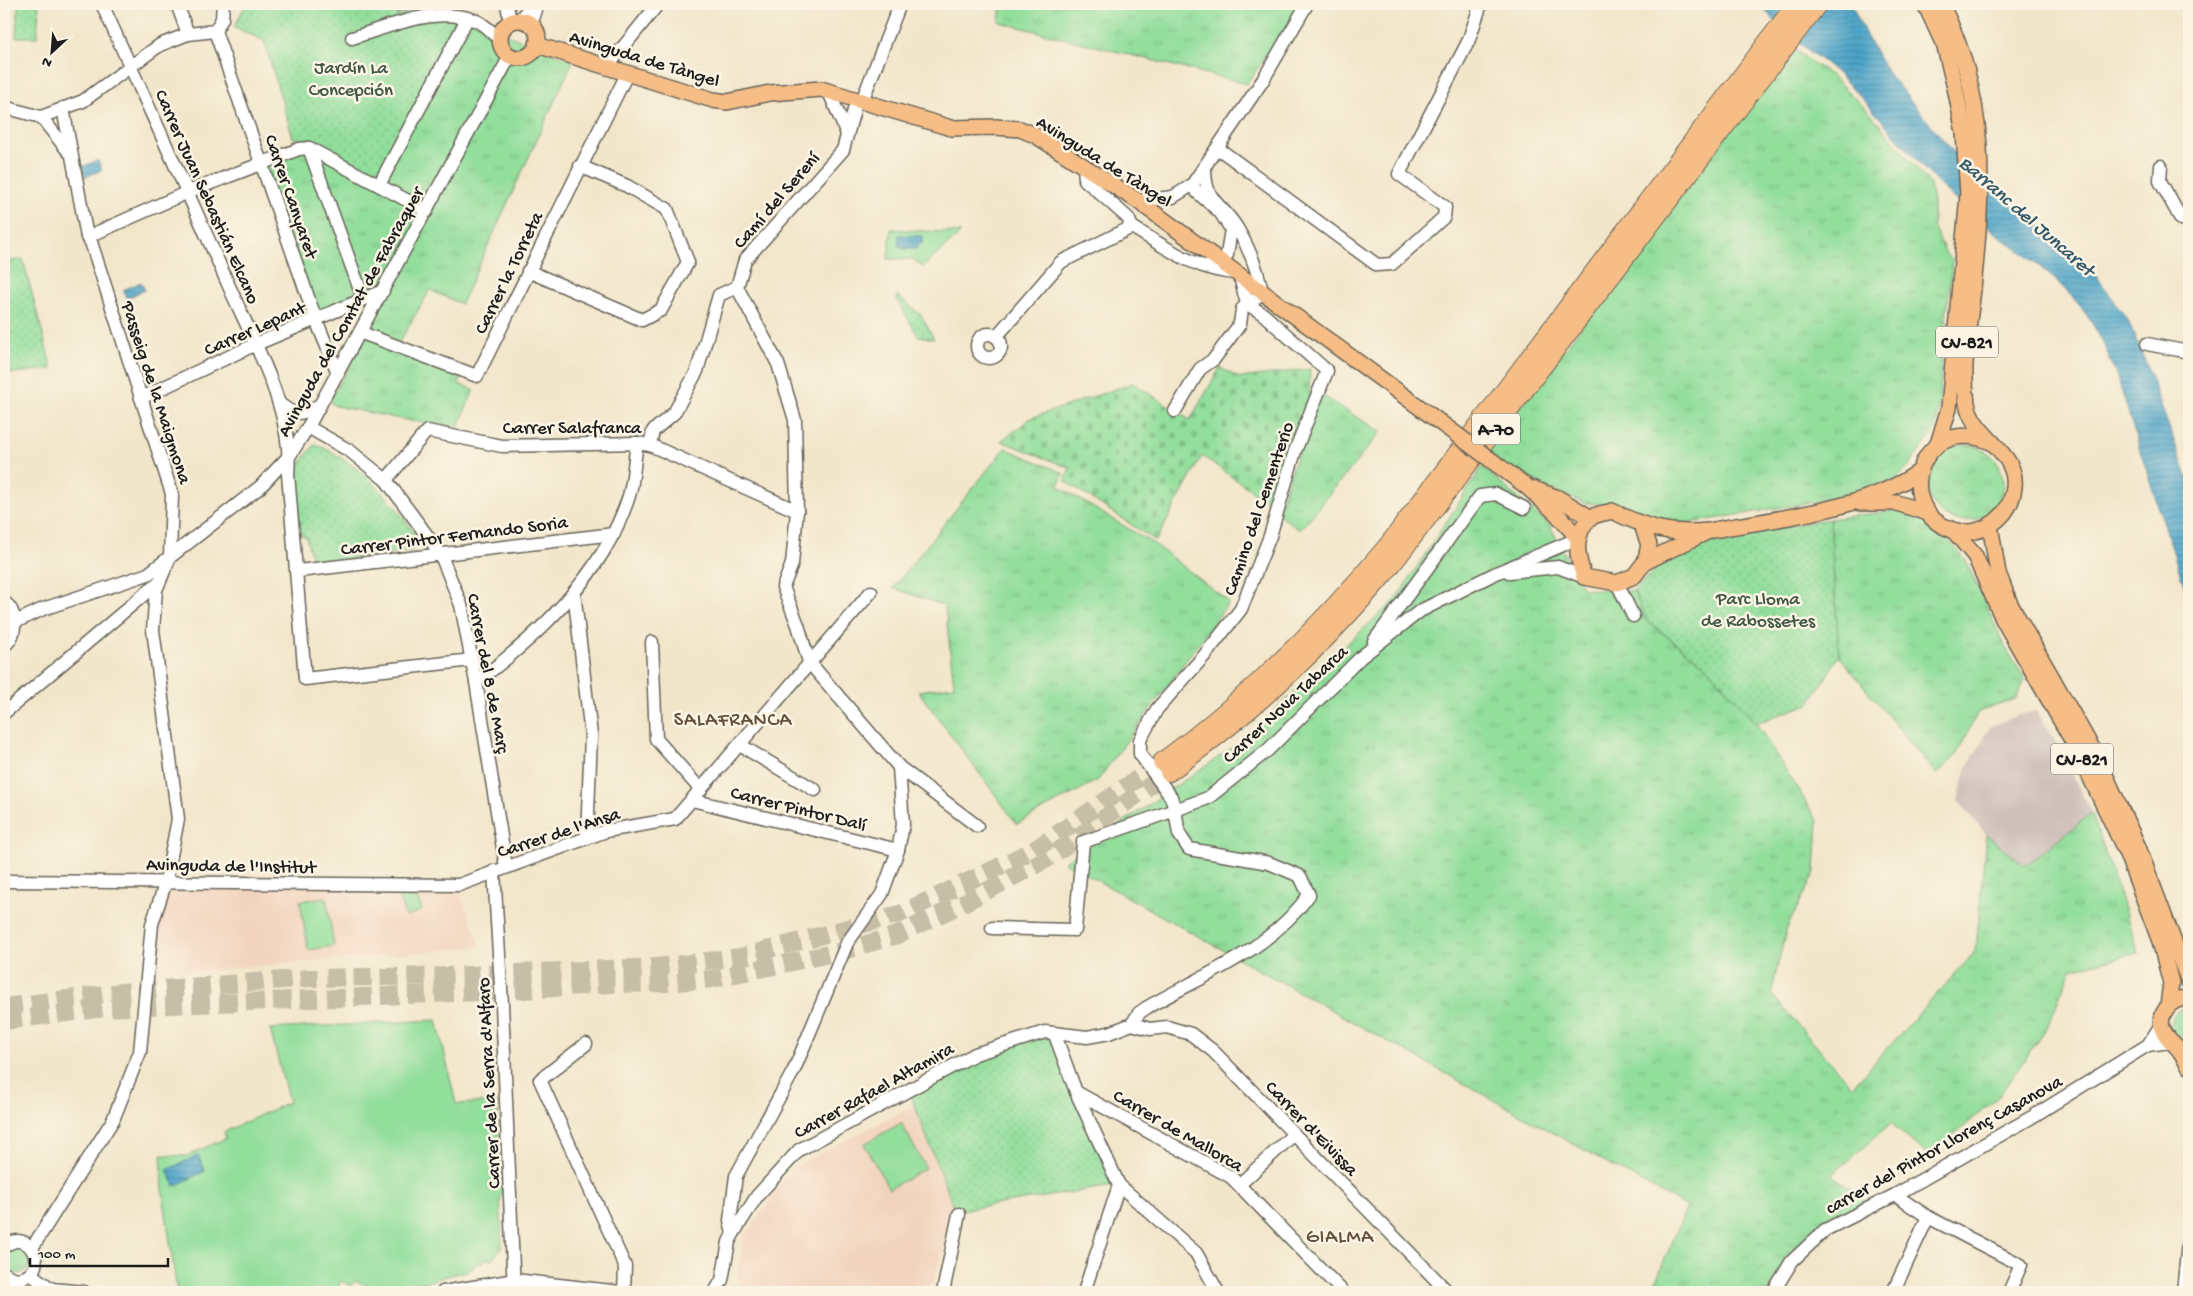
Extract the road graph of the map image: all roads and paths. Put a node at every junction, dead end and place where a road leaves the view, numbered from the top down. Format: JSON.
{"nodes":[{"id":1,"x":102,"y":4,"type":"edge"},
{"id":2,"x":178,"y":4,"type":"edge"},
{"id":3,"x":223,"y":4,"type":"edge"},
{"id":4,"x":507,"y":4,"type":"edge"},
{"id":5,"x":533,"y":4,"type":"edge"},
{"id":6,"x":538,"y":4,"type":"edge"},
{"id":7,"x":658,"y":4,"type":"edge"},
{"id":8,"x":900,"y":4,"type":"edge"},
{"id":9,"x":1307,"y":4,"type":"edge"},
{"id":10,"x":1481,"y":4,"type":"edge"},
{"id":11,"x":1796,"y":4,"type":"edge"},
{"id":12,"x":1818,"y":4,"type":"edge"},
{"id":13,"x":1925,"y":4,"type":"edge"},
{"id":14,"x":1941,"y":4,"type":"edge"},
{"id":15,"x":467,"y":19,"type":"junction"},
{"id":16,"x":521,"y":22,"type":"junction"},
{"id":17,"x":215,"y":31,"type":"junction"},
{"id":18,"x":188,"y":34,"type":"junction"},
{"id":19,"x":352,"y":38,"type":"dead end"},
{"id":20,"x":499,"y":38,"type":"junction"},
{"id":21,"x":1778,"y":42,"type":"junction"},
{"id":22,"x":537,"y":45,"type":"junction"},
{"id":23,"x":510,"y":56,"type":"junction"},
{"id":24,"x":131,"y":66,"type":"junction"},
{"id":25,"x":607,"y":67,"type":"junction"},
{"id":26,"x":627,"y":74,"type":"junction"},
{"id":27,"x":829,"y":92,"type":"junction"},
{"id":28,"x":860,"y":100,"type":"junction"},
{"id":29,"x":4,"y":107,"type":"edge"},
{"id":30,"x":63,"y":108,"type":"junction"},
{"id":31,"x":41,"y":117,"type":"junction"},
{"id":32,"x":847,"y":134,"type":"junction"},
{"id":33,"x":309,"y":148,"type":"junction"},
{"id":34,"x":1219,"y":149,"type":"junction"},
{"id":35,"x":71,"y":154,"type":"junction"},
{"id":36,"x":262,"y":163,"type":"junction"},
{"id":37,"x":580,"y":166,"type":"junction"},
{"id":38,"x":1084,"y":166,"type":"junction"},
{"id":39,"x":2161,"y":166,"type":"dead end"},
{"id":40,"x":1205,"y":169,"type":"junction"},
{"id":41,"x":379,"y":185,"type":"junction"},
{"id":42,"x":1192,"y":185,"type":"junction"},
{"id":43,"x":188,"y":192,"type":"junction"},
{"id":44,"x":1138,"y":201,"type":"junction"},
{"id":45,"x":426,"y":212,"type":"junction"},
{"id":46,"x":2189,"y":220,"type":"edge"},
{"id":47,"x":1132,"y":227,"type":"junction"},
{"id":48,"x":1972,"y":234,"type":"junction"},
{"id":49,"x":87,"y":237,"type":"junction"},
{"id":50,"x":1251,"y":256,"type":"junction"},
{"id":51,"x":1223,"y":258,"type":"junction"},
{"id":52,"x":528,"y":271,"type":"junction"},
{"id":53,"x":1238,"y":275,"type":"junction"},
{"id":54,"x":737,"y":287,"type":"junction"},
{"id":55,"x":383,"y":291,"type":"junction"},
{"id":56,"x":1262,"y":293,"type":"junction"},
{"id":57,"x":363,"y":298,"type":"junction"},
{"id":58,"x":1245,"y":306,"type":"junction"},
{"id":59,"x":316,"y":320,"type":"junction"},
{"id":60,"x":361,"y":331,"type":"junction"},
{"id":61,"x":996,"y":337,"type":"dead end"},
{"id":62,"x":2147,"y":344,"type":"dead end"},
{"id":63,"x":254,"y":345,"type":"junction"},
{"id":64,"x":2189,"y":352,"type":"edge"},
{"id":65,"x":338,"y":373,"type":"junction"},
{"id":66,"x":140,"y":398,"type":"junction"},
{"id":67,"x":279,"y":403,"type":"junction"},
{"id":68,"x":320,"y":405,"type":"junction"},
{"id":69,"x":1175,"y":411,"type":"dead end"},
{"id":70,"x":308,"y":427,"type":"junction"},
{"id":71,"x":1991,"y":442,"type":"junction"},
{"id":72,"x":637,"y":443,"type":"junction"},
{"id":73,"x":1938,"y":444,"type":"junction"},
{"id":74,"x":650,"y":445,"type":"junction"},
{"id":75,"x":290,"y":455,"type":"junction"},
{"id":76,"x":1920,"y":471,"type":"junction"},
{"id":77,"x":386,"y":480,"type":"junction"},
{"id":78,"x":1526,"y":486,"type":"junction"},
{"id":79,"x":1854,"y":503,"type":"junction"},
{"id":80,"x":1524,"y":508,"type":"dead end"},
{"id":81,"x":797,"y":511,"type":"junction"},
{"id":82,"x":1928,"y":513,"type":"junction"},
{"id":83,"x":1591,"y":518,"type":"junction"},
{"id":84,"x":1642,"y":525,"type":"junction"},
{"id":85,"x":1990,"y":525,"type":"junction"},
{"id":86,"x":1953,"y":530,"type":"junction"},
{"id":87,"x":1709,"y":531,"type":"junction"},
{"id":88,"x":614,"y":534,"type":"junction"},
{"id":89,"x":1577,"y":538,"type":"junction"},
{"id":90,"x":440,"y":553,"type":"junction"},
{"id":91,"x":170,"y":557,"type":"junction"},
{"id":92,"x":1646,"y":562,"type":"junction"},
{"id":93,"x":298,"y":571,"type":"junction"},
{"id":94,"x":1494,"y":574,"type":"junction"},
{"id":95,"x":1584,"y":577,"type":"junction"},
{"id":96,"x":160,"y":581,"type":"junction"},
{"id":97,"x":1617,"y":583,"type":"junction"},
{"id":98,"x":574,"y":592,"type":"junction"},
{"id":99,"x":871,"y":592,"type":"dead end"},
{"id":100,"x":4,"y":602,"type":"edge"},
{"id":101,"x":1633,"y":616,"type":"dead end"},
{"id":102,"x":15,"y":622,"type":"junction"},
{"id":103,"x":652,"y":642,"type":"dead end"},
{"id":104,"x":4,"y":646,"type":"edge"},
{"id":105,"x":1365,"y":653,"type":"junction"},
{"id":106,"x":472,"y":660,"type":"junction"},
{"id":107,"x":809,"y":662,"type":"junction"},
{"id":108,"x":476,"y":682,"type":"junction"},
{"id":109,"x":4,"y":713,"type":"edge"},
{"id":110,"x":740,"y":745,"type":"junction"},
{"id":111,"x":899,"y":767,"type":"junction"},
{"id":112,"x":1165,"y":767,"type":"tunnel mouth"},
{"id":113,"x":701,"y":790,"type":"junction"},
{"id":114,"x":815,"y":790,"type":"dead end"},
{"id":115,"x":692,"y":800,"type":"junction"},
{"id":116,"x":1175,"y":810,"type":"junction"},
{"id":117,"x":977,"y":826,"type":"dead end"},
{"id":118,"x":587,"y":838,"type":"junction"},
{"id":119,"x":898,"y":850,"type":"junction"},
{"id":120,"x":506,"y":867,"type":"junction"},
{"id":121,"x":494,"y":871,"type":"junction"},
{"id":122,"x":4,"y":881,"type":"edge"},
{"id":123,"x":166,"y":882,"type":"junction"},
{"id":124,"x":459,"y":885,"type":"joint"},
{"id":125,"x":992,"y":928,"type":"dead end"},
{"id":126,"x":2189,"y":982,"type":"edge"},
{"id":127,"x":2189,"y":998,"type":"edge"},
{"id":128,"x":2168,"y":1006,"type":"junction"},
{"id":129,"x":1132,"y":1024,"type":"junction"},
{"id":130,"x":2161,"y":1025,"type":"junction"},
{"id":131,"x":1055,"y":1034,"type":"junction"},
{"id":132,"x":586,"y":1044,"type":"dead end"},
{"id":133,"x":2148,"y":1045,"type":"junction"},
{"id":134,"x":2178,"y":1046,"type":"edge"},
{"id":135,"x":2189,"y":1066,"type":"edge"},
{"id":136,"x":1076,"y":1092,"type":"junction"},
{"id":137,"x":1293,"y":1135,"type":"junction"},
{"id":138,"x":1239,"y":1184,"type":"junction"},
{"id":139,"x":1119,"y":1185,"type":"junction"},
{"id":140,"x":1895,"y":1195,"type":"junction"},
{"id":141,"x":959,"y":1214,"type":"dead end"},
{"id":142,"x":1928,"y":1217,"type":"junction"},
{"id":143,"x":2189,"y":1233,"type":"edge"},
{"id":144,"x":733,"y":1234,"type":"junction"},
{"id":145,"x":6,"y":1241,"type":"edge"},
{"id":146,"x":32,"y":1248,"type":"junction"},
{"id":147,"x":30,"y":1274,"type":"junction"},
{"id":148,"x":7,"y":1275,"type":"edge"},
{"id":149,"x":722,"y":1280,"type":"junction"},
{"id":150,"x":514,"y":1286,"type":"edge"},
{"id":151,"x":4,"y":1292,"type":"edge"},
{"id":152,"x":84,"y":1292,"type":"edge"},
{"id":153,"x":443,"y":1292,"type":"edge"},
{"id":154,"x":620,"y":1292,"type":"edge"},
{"id":155,"x":624,"y":1292,"type":"edge"},
{"id":156,"x":716,"y":1292,"type":"edge"},
{"id":157,"x":725,"y":1292,"type":"edge"},
{"id":158,"x":943,"y":1292,"type":"edge"},
{"id":159,"x":1084,"y":1292,"type":"edge"},
{"id":160,"x":1218,"y":1292,"type":"edge"},
{"id":161,"x":1343,"y":1292,"type":"edge"},
{"id":162,"x":1448,"y":1292,"type":"edge"},
{"id":163,"x":1773,"y":1292,"type":"edge"},
{"id":164,"x":1893,"y":1292,"type":"edge"},
{"id":165,"x":2009,"y":1292,"type":"edge"},
{"id":166,"x":2184,"y":1292,"type":"edge"}],
"edges":[{"from":1,"to":24,"type":"street","name":"Carrer Juan Sebastián Elcano"},
{"from":2,"to":18,"type":"street"},
{"from":3,"to":17,"type":"street"},
{"from":4,"to":16,"type":"street"},
{"from":5,"to":16,"type":"street"},
{"from":6,"to":16,"type":"street"},
{"from":7,"to":25,"type":"street"},
{"from":8,"to":28,"type":"street","name":"Camí del Serení"},
{"from":9,"to":34,"type":"street"},
{"from":10,"to":34,"type":"street"},
{"from":11,"to":21,"type":"highway","number":"A-70"},
{"from":12,"to":21,"type":"highway","number":"A-70"},
{"from":13,"to":48,"type":"main road","number":"CV-821"},
{"from":14,"to":48,"type":"main road","number":"CV-821"},
{"from":15,"to":19,"type":"street"},
{"from":15,"to":20,"type":"street"},
{"from":15,"to":41,"type":"street"},
{"from":16,"to":20,"type":"main road"},
{"from":16,"to":22,"type":"main road"},
{"from":17,"to":18,"type":"street"},
{"from":17,"to":36,"type":"street","name":"Carrer Canyaret"},
{"from":18,"to":24,"type":"street"},
{"from":20,"to":23,"type":"main road"},
{"from":21,"to":112,"type":"highway","number":"A-70"},
{"from":22,"to":23,"type":"main road"},
{"from":22,"to":25,"type":"main road","name":"Avinguda de Tàngel"},
{"from":23,"to":45,"type":"street","name":"Avinguda del Comtat de Fabraquer"},
{"from":24,"to":30,"type":"street"},
{"from":24,"to":43,"type":"street","name":"Carrer Juan Sebastián Elcano"},
{"from":25,"to":26,"type":"main road","name":"Avinguda de Tàngel"},
{"from":26,"to":27,"type":"main road","name":"Avinguda de Tàngel"},
{"from":26,"to":37,"type":"street","name":"Carrer la Torreta"},
{"from":27,"to":28,"type":"main road","name":"Avinguda de Tàngel"},
{"from":27,"to":32,"type":"street"},
{"from":28,"to":32,"type":"street","name":"Camí del Serení"},
{"from":28,"to":38,"type":"main road","name":"Avinguda de Tàngel"},
{"from":29,"to":31,"type":"street"},
{"from":30,"to":31,"type":"street"},
{"from":30,"to":35,"type":"street","name":"Passeig de la Maigmona"},
{"from":31,"to":35,"type":"street","name":"Passeig de la Maigmona"},
{"from":32,"to":54,"type":"street","name":"Camí del Serení"},
{"from":33,"to":36,"type":"street"},
{"from":33,"to":41,"type":"street"},
{"from":33,"to":57,"type":"street"},
{"from":34,"to":40,"type":"street"},
{"from":35,"to":49,"type":"street","name":"Passeig de la Maigmona"},
{"from":36,"to":43,"type":"street"},
{"from":36,"to":59,"type":"street","name":"Carrer Canyaret"},
{"from":37,"to":52,"type":"street","name":"Carrer la Torreta"},
{"from":37,"to":52,"type":"street"},
{"from":38,"to":44,"type":"main road","name":"Avinguda de Tàngel"},
{"from":38,"to":47,"type":"street"},
{"from":39,"to":46,"type":"street"},
{"from":40,"to":42,"type":"street"},
{"from":40,"to":50,"type":"street"},
{"from":41,"to":45,"type":"street"},
{"from":42,"to":44,"type":"street"},
{"from":42,"to":51,"type":"street"},
{"from":43,"to":49,"type":"street"},
{"from":43,"to":63,"type":"street","name":"Carrer Juan Sebastián Elcano"},
{"from":44,"to":51,"type":"main road","name":"Avinguda de Tàngel"},
{"from":45,"to":55,"type":"street","name":"Avinguda del Comtat de Fabraquer"},
{"from":47,"to":53,"type":"street"},
{"from":47,"to":61,"type":"street"},
{"from":48,"to":71,"type":"main road","number":"CV-821"},
{"from":48,"to":73,"type":"main road","number":"CV-821"},
{"from":49,"to":66,"type":"street","name":"Passeig de la Maigmona"},
{"from":50,"to":51,"type":"street"},
{"from":50,"to":56,"type":"street"},
{"from":51,"to":53,"type":"main road","name":"Avinguda de Tàngel"},
{"from":52,"to":60,"type":"street","name":"Carrer la Torreta"},
{"from":53,"to":56,"type":"main road","name":"Avinguda de Tàngel"},
{"from":53,"to":58,"type":"street"},
{"from":54,"to":74,"type":"street"},
{"from":54,"to":81,"type":"street"},
{"from":55,"to":57,"type":"street","name":"Carrer Lepant"},
{"from":55,"to":60,"type":"street","name":"Avinguda del Comtat de Fabraquer"},
{"from":56,"to":58,"type":"street"},
{"from":56,"to":78,"type":"main road","name":"Avinguda de Tàngel","bridge":true},
{"from":57,"to":59,"type":"street","name":"Carrer Lepant"},
{"from":58,"to":69,"type":"street"},
{"from":58,"to":116,"type":"street","name":"Camino del Cementerio"},
{"from":59,"to":63,"type":"street","name":"Carrer Lepant"},
{"from":59,"to":65,"type":"street","name":"Carrer Canyaret"},
{"from":60,"to":65,"type":"street","name":"Avinguda del Comtat de Fabraquer"},
{"from":62,"to":64,"type":"street"},
{"from":63,"to":66,"type":"street","name":"Carrer Lepant"},
{"from":63,"to":67,"type":"street","name":"Carrer Juan Sebastián Elcano"},
{"from":65,"to":68,"type":"street","name":"Avinguda del Comtat de Fabraquer"},
{"from":66,"to":91,"type":"street","name":"Passeig de la Maigmona"},
{"from":67,"to":68,"type":"street"},
{"from":67,"to":75,"type":"street","name":"Carrer Juan Sebastián Elcano"},
{"from":68,"to":70,"type":"street","name":"Avinguda del Comtat de Fabraquer"},
{"from":70,"to":75,"type":"street","name":"Avinguda del Comtat de Fabraquer"},
{"from":70,"to":77,"type":"street","name":"Carrer del 8 de Març"},
{"from":71,"to":73,"type":"main road"},
{"from":71,"to":85,"type":"main road","number":"CV-821"},
{"from":72,"to":74,"type":"street","name":"Carrer Salafranca"},
{"from":72,"to":77,"type":"street","name":"Carrer Salafranca"},
{"from":72,"to":88,"type":"street"},
{"from":73,"to":76,"type":"main road","number":"CV-821"},
{"from":74,"to":81,"type":"street","name":"Carrer Salafranca"},
{"from":75,"to":91,"type":"street","name":"Avinguda del Comtat de Fabraquer"},
{"from":75,"to":93,"type":"street"},
{"from":76,"to":79,"type":"main road","number":"CV-821"},
{"from":76,"to":82,"type":"main road"},
{"from":77,"to":90,"type":"street","name":"Carrer del 8 de Març"},
{"from":78,"to":83,"type":"main road"},
{"from":78,"to":89,"type":"main road"},
{"from":79,"to":82,"type":"main road","number":"CV-821"},
{"from":79,"to":87,"type":"main road","number":"CV-821"},
{"from":80,"to":105,"type":"street"},
{"from":81,"to":107,"type":"street"},
{"from":82,"to":86,"type":"main road","number":"CV-821"},
{"from":83,"to":84,"type":"main road","number":"CV-821"},
{"from":83,"to":89,"type":"main road"},
{"from":84,"to":87,"type":"main road","number":"CV-821"},
{"from":84,"to":92,"type":"main road"},
{"from":85,"to":86,"type":"main road","number":"CV-821"},
{"from":85,"to":126,"type":"main road","number":"CV-821"},
{"from":86,"to":128,"type":"main road","number":"CV-821"},
{"from":87,"to":92,"type":"main road","number":"CV-821"},
{"from":88,"to":90,"type":"street","name":"Carrer Pintor Fernando Soria"},
{"from":88,"to":98,"type":"street"},
{"from":89,"to":94,"type":"street","name":"Carrer Nova Tabarca"},
{"from":89,"to":95,"type":"main road"},
{"from":90,"to":93,"type":"street","name":"Carrer Pintor Fernando Soria"},
{"from":90,"to":106,"type":"street","name":"Carrer del 8 de Març"},
{"from":91,"to":96,"type":"street","name":"Passeig de la Maigmona"},
{"from":91,"to":102,"type":"street","name":"Avinguda del Comtat de Fabraquer"},
{"from":92,"to":97,"type":"main road","number":"CV-821"},
{"from":93,"to":106,"type":"street"},
{"from":94,"to":95,"type":"street"},
{"from":94,"to":105,"type":"street","name":"Carrer Nova Tabarca"},
{"from":95,"to":97,"type":"main road"},
{"from":96,"to":109,"type":"street"},
{"from":96,"to":123,"type":"street","name":"Passeig de la Maigmona"},
{"from":97,"to":101,"type":"street"},
{"from":98,"to":108,"type":"street"},
{"from":98,"to":118,"type":"street"},
{"from":99,"to":107,"type":"street","name":"Carrer de l'Ansa"},
{"from":100,"to":102,"type":"street"},
{"from":102,"to":104,"type":"street"},
{"from":103,"to":113,"type":"street"},
{"from":105,"to":116,"type":"street","name":"Carrer Nova Tabarca"},
{"from":106,"to":108,"type":"street","name":"Carrer del 8 de Març"},
{"from":107,"to":110,"type":"street","name":"Carrer de l'Ansa"},
{"from":107,"to":111,"type":"street"},
{"from":108,"to":120,"type":"street","name":"Carrer del 8 de Març"},
{"from":110,"to":113,"type":"street","name":"Carrer de l'Ansa"},
{"from":110,"to":114,"type":"street"},
{"from":111,"to":117,"type":"street"},
{"from":111,"to":119,"type":"street"},
{"from":113,"to":115,"type":"street","name":"Carrer de l'Ansa"},
{"from":115,"to":118,"type":"street","name":"Carrer de l'Ansa"},
{"from":115,"to":119,"type":"street","name":"Carrer Pintor Dalí"},
{"from":116,"to":125,"type":"street","name":"Carrer Nova Tabarca"},
{"from":116,"to":129,"type":"street"},
{"from":118,"to":120,"type":"street","name":"Carrer de l'Ansa"},
{"from":119,"to":144,"type":"street"},
{"from":120,"to":121,"type":"street","name":"Carrer de l'Ansa"},
{"from":121,"to":124,"type":"street","name":"Carrer de l'Ansa"},
{"from":121,"to":150,"type":"street","name":"Carrer de la Serra d'Alfaro"},
{"from":122,"to":123,"type":"street","name":"Avinguda de l'Institut"},
{"from":123,"to":124,"type":"street","name":"Avinguda de l'Institut"},
{"from":123,"to":146,"type":"street","name":"Passeig de la Maigmona"},
{"from":127,"to":128,"type":"main road"},
{"from":128,"to":130,"type":"main road","number":"CV-821"},
{"from":129,"to":131,"type":"street"},
{"from":129,"to":137,"type":"street","name":"Carrer d'Eivissa"},
{"from":130,"to":133,"type":"street"},
{"from":130,"to":134,"type":"main road"},
{"from":131,"to":136,"type":"street"},
{"from":131,"to":144,"type":"street","name":"Carrer Rafael Altamira"},
{"from":132,"to":155,"type":"street"},
{"from":133,"to":134,"type":"street"},
{"from":133,"to":140,"type":"street","name":"carrer del Pintor Llorenç Casanova"},
{"from":134,"to":135,"type":"main road"},
{"from":136,"to":138,"type":"street","name":"Carrer de Mallorca"},
{"from":136,"to":139,"type":"street"},
{"from":137,"to":138,"type":"street"},
{"from":137,"to":162,"type":"street","name":"Carrer d'Eivissa"},
{"from":138,"to":161,"type":"street","name":"Carrer de Mallorca"},
{"from":139,"to":159,"type":"street"},
{"from":139,"to":160,"type":"street"},
{"from":140,"to":142,"type":"street"},
{"from":140,"to":163,"type":"street","name":"carrer del Pintor Llorenç Casanova"},
{"from":141,"to":158,"type":"street"},
{"from":142,"to":164,"type":"street"},
{"from":142,"to":165,"type":"street"},
{"from":143,"to":166,"type":"street"},
{"from":144,"to":149,"type":"street","name":"Carrer Rafael Altamira"},
{"from":145,"to":146,"type":"street"},
{"from":146,"to":147,"type":"street"},
{"from":147,"to":148,"type":"street"},
{"from":147,"to":152,"type":"street"},
{"from":148,"to":151,"type":"street"},
{"from":149,"to":156,"type":"street","name":"Carrer Rafael Altamira"},
{"from":149,"to":157,"type":"street","name":"Carrer Rafael Altamira"},
{"from":150,"to":153,"type":"street"},
{"from":150,"to":154,"type":"street"}]}
